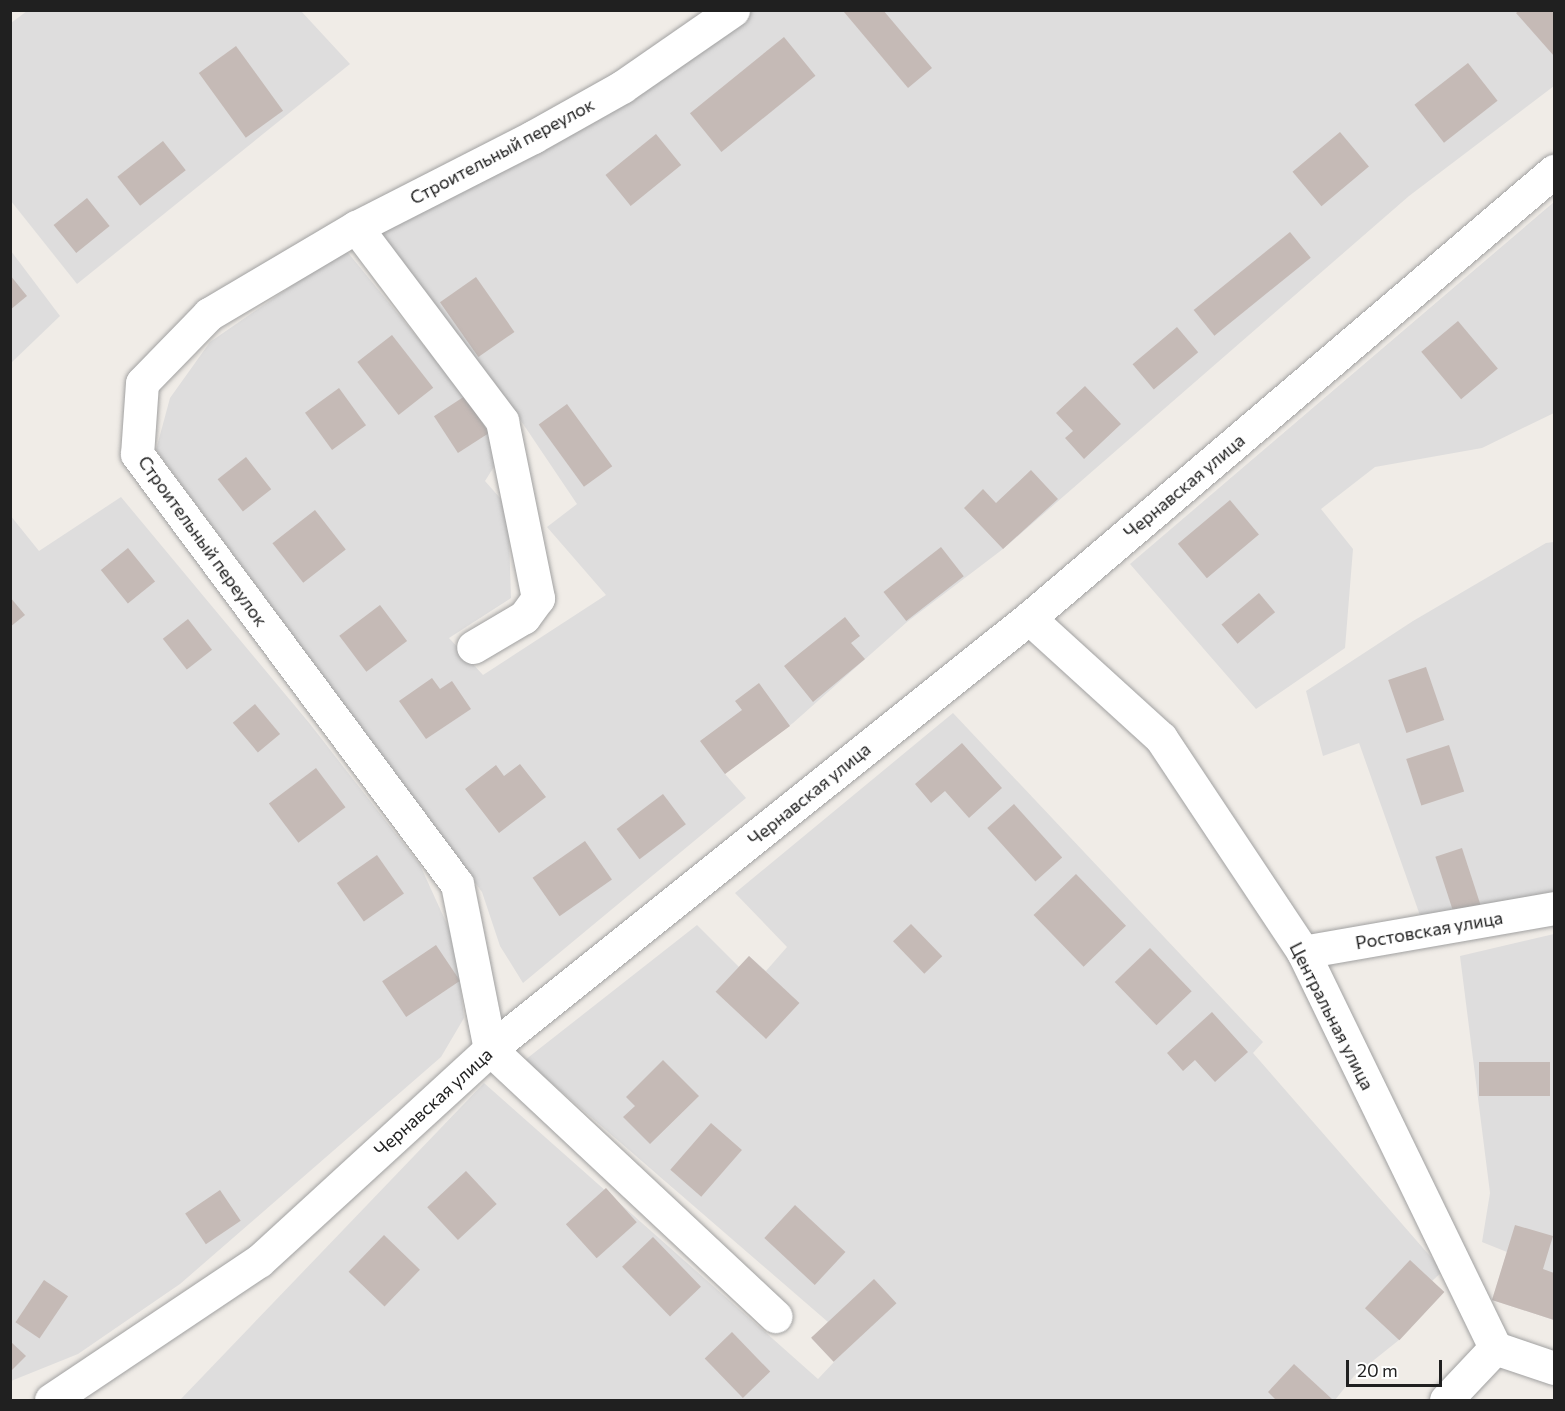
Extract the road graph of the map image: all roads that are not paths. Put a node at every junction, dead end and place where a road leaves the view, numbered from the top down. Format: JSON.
{"nodes":[{"id":1,"x":733,"y":10,"type":"edge"},
{"id":2,"x":1554,"y":171,"type":"edge"},
{"id":3,"x":356,"y":227,"type":"junction"},
{"id":4,"x":1029,"y":618,"type":"junction"},
{"id":5,"x":473,"y":646,"type":"dead end"},
{"id":6,"x":1554,"y":908,"type":"edge"},
{"id":7,"x":1303,"y":952,"type":"junction"},
{"id":8,"x":490,"y":1049,"type":"junction"},
{"id":9,"x":775,"y":1316,"type":"dead end"},
{"id":10,"x":1495,"y":1348,"type":"junction"},
{"id":11,"x":1554,"y":1368,"type":"edge"},
{"id":12,"x":51,"y":1401,"type":"edge"},
{"id":13,"x":1446,"y":1401,"type":"edge"}],
"edges":[{"from":1,"to":3,"type":"street","name":"Строительный переулок"},
{"from":2,"to":4,"type":"street","name":"Чернавская улица"},
{"from":3,"to":5,"type":"street"},
{"from":3,"to":8,"type":"street","name":"Строительный переулок"},
{"from":4,"to":7,"type":"street","name":"Центральная улица"},
{"from":4,"to":8,"type":"street","name":"Чернавская улица"},
{"from":6,"to":7,"type":"street","name":"Ростовская улица"},
{"from":7,"to":10,"type":"street","name":"Центральная улица"},
{"from":8,"to":9,"type":"street"},
{"from":8,"to":12,"type":"street","name":"Чернавская улица"},
{"from":10,"to":11,"type":"street"},
{"from":10,"to":13,"type":"street"}]}
